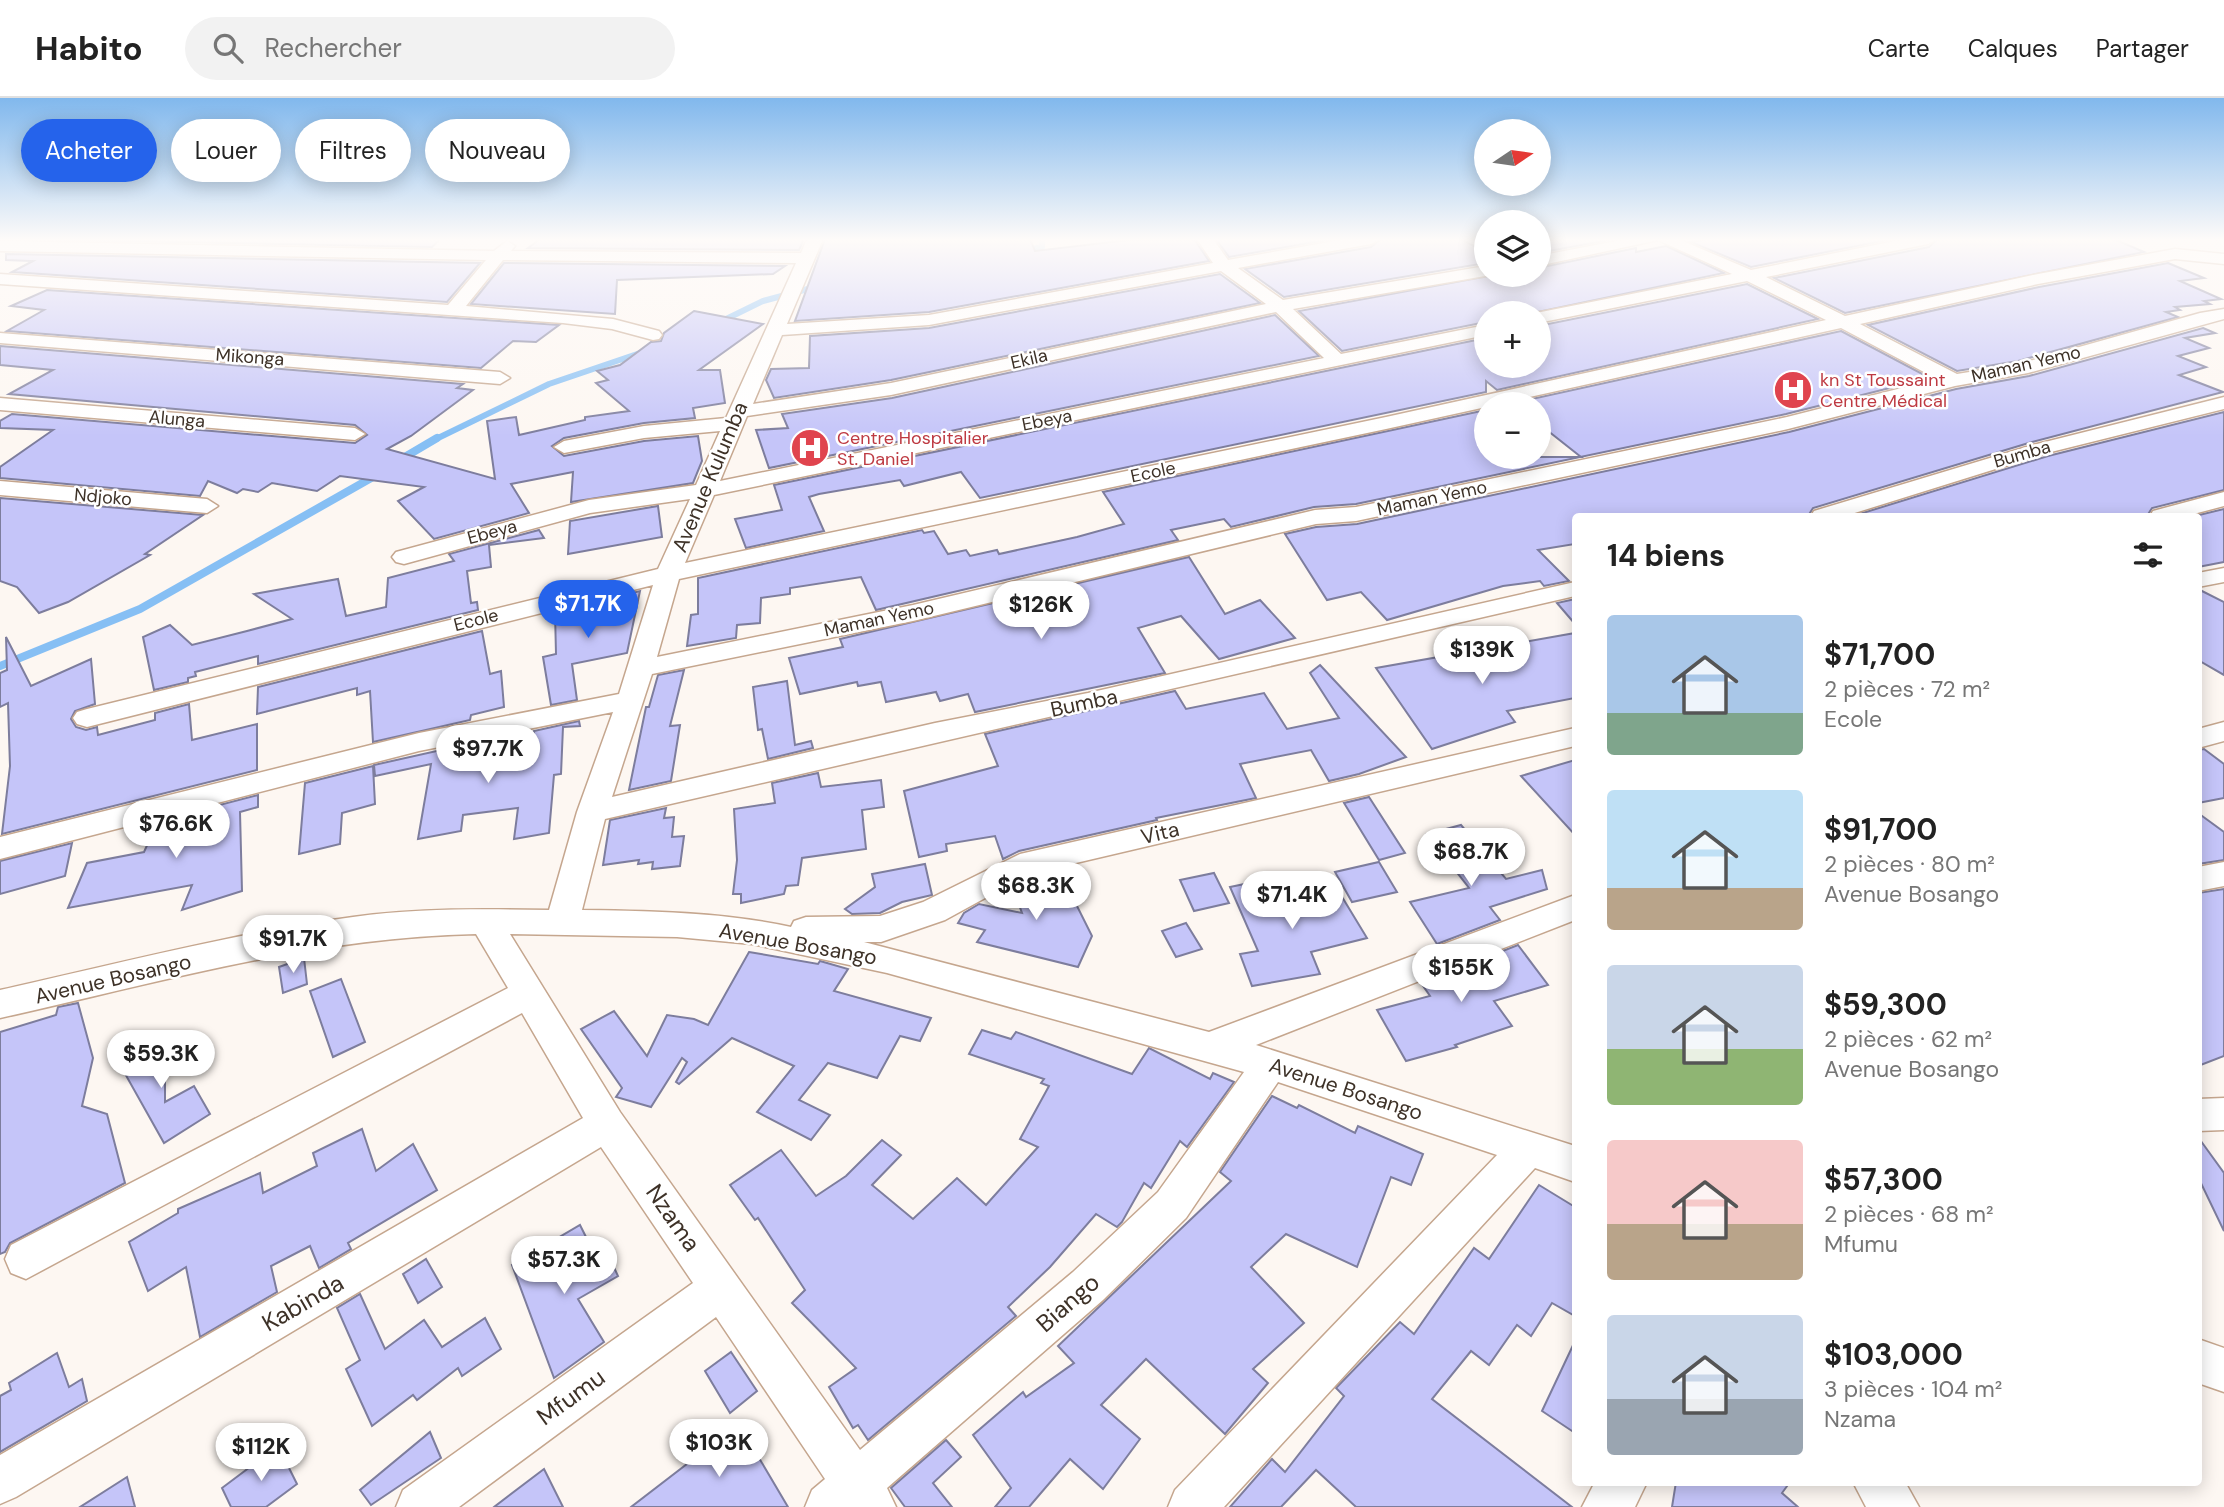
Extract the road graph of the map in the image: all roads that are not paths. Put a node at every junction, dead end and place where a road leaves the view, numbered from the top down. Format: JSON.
{"nodes":[{"id":1,"x":356,"y":305,"type":"edge"},
{"id":2,"x":458,"y":305,"type":"edge"},
{"id":3,"x":786,"y":305,"type":"edge"},
{"id":4,"x":1011,"y":305,"type":"edge"},
{"id":5,"x":1287,"y":305,"type":"edge"},
{"id":6,"x":1603,"y":305,"type":"edge"},
{"id":7,"x":1808,"y":305,"type":"edge"},
{"id":8,"x":1928,"y":305,"type":"edge"},
{"id":9,"x":1280,"y":306,"type":"junction"},
{"id":10,"x":453,"y":310,"type":"junction"},
{"id":11,"x":2224,"y":314,"type":"edge"},
{"id":12,"x":1551,"y":315,"type":"edge"},
{"id":13,"x":1845,"y":324,"type":"junction"},
{"id":14,"x":776,"y":330,"type":"junction"},
{"id":15,"x":1474,"y":333,"type":"edge"},
{"id":16,"x":653,"y":335,"type":"dead end"},
{"id":17,"x":0,"y":338,"type":"edge"},
{"id":18,"x":1338,"y":361,"type":"junction"},
{"id":19,"x":500,"y":377,"type":"dead end"},
{"id":20,"x":1954,"y":380,"type":"junction"},
{"id":21,"x":2224,"y":403,"type":"edge"},
{"id":22,"x":0,"y":404,"type":"edge"},
{"id":23,"x":735,"y":418,"type":"junction"},
{"id":24,"x":355,"y":434,"type":"dead end"},
{"id":25,"x":564,"y":446,"type":"dead end"},
{"id":26,"x":0,"y":488,"type":"edge"},
{"id":27,"x":706,"y":490,"type":"junction"},
{"id":28,"x":2224,"y":499,"type":"edge"},
{"id":29,"x":207,"y":506,"type":"dead end"},
{"id":30,"x":1832,"y":513,"type":"edge"},
{"id":31,"x":2172,"y":513,"type":"edge"},
{"id":32,"x":404,"y":557,"type":"dead end"},
{"id":33,"x":668,"y":574,"type":"junction"},
{"id":34,"x":2224,"y":575,"type":"edge"},
{"id":35,"x":2202,"y":579,"type":"edge"},
{"id":36,"x":1572,"y":590,"type":"edge"},
{"id":37,"x":638,"y":669,"type":"junction"},
{"id":38,"x":631,"y":700,"type":"junction"},
{"id":39,"x":87,"y":718,"type":"dead end"},
{"id":40,"x":2224,"y":731,"type":"edge"},
{"id":41,"x":1572,"y":738,"type":"edge"},
{"id":42,"x":2202,"y":738,"type":"edge"},
{"id":43,"x":592,"y":812,"type":"junction"},
{"id":44,"x":0,"y":848,"type":"edge"},
{"id":45,"x":2224,"y":874,"type":"edge"},
{"id":46,"x":2202,"y":878,"type":"edge"},
{"id":47,"x":1572,"y":908,"type":"edge"},
{"id":48,"x":485,"y":921,"type":"junction"},
{"id":49,"x":562,"y":923,"type":"junction"},
{"id":50,"x":752,"y":931,"type":"junction"},
{"id":51,"x":528,"y":994,"type":"junction"},
{"id":52,"x":0,"y":1004,"type":"edge"},
{"id":53,"x":1208,"y":1048,"type":"junction"},
{"id":54,"x":1270,"y":1064,"type":"junction"},
{"id":55,"x":2224,"y":1114,"type":"edge"},
{"id":56,"x":2202,"y":1115,"type":"edge"},
{"id":57,"x":607,"y":1124,"type":"junction"},
{"id":58,"x":1527,"y":1150,"type":"junction"},
{"id":59,"x":1572,"y":1163,"type":"edge"},
{"id":60,"x":26,"y":1259,"type":"dead end"},
{"id":61,"x":722,"y":1287,"type":"junction"},
{"id":62,"x":2202,"y":1363,"type":"edge"},
{"id":63,"x":2224,"y":1370,"type":"edge"},
{"id":64,"x":0,"y":1481,"type":"edge"},
{"id":65,"x":1621,"y":1486,"type":"edge"},
{"id":66,"x":1878,"y":1486,"type":"edge"},
{"id":67,"x":852,"y":1500,"type":"edge"},
{"id":68,"x":420,"y":1507,"type":"edge"},
{"id":69,"x":1192,"y":1507,"type":"edge"},
{"id":70,"x":1606,"y":1507,"type":"edge"},
{"id":71,"x":1895,"y":1507,"type":"edge"}],
"edges":[{"from":1,"to":10,"type":"street"},
{"from":2,"to":10,"type":"street"},
{"from":3,"to":14,"type":"street","name":"Avenue Kulumba"},
{"from":4,"to":14,"type":"street"},
{"from":5,"to":9,"type":"street","name":"Ekila"},
{"from":6,"to":12,"type":"street"},
{"from":7,"to":13,"type":"street"},
{"from":8,"to":13,"type":"street","name":"Ecole"},
{"from":9,"to":18,"type":"street"},
{"from":9,"to":23,"type":"street","name":"Ekila"},
{"from":10,"to":16,"type":"street"},
{"from":11,"to":20,"type":"street","name":"Maman Yemo"},
{"from":13,"to":20,"type":"street"},
{"from":13,"to":33,"type":"street","name":"Ecole"},
{"from":14,"to":23,"type":"street","name":"Avenue Kulumba"},
{"from":15,"to":18,"type":"street","name":"Ebeya"},
{"from":17,"to":19,"type":"street","name":"Mikonga"},
{"from":18,"to":27,"type":"street","name":"Ebeya"},
{"from":20,"to":37,"type":"street","name":"Maman Yemo"},
{"from":21,"to":30,"type":"street","name":"Bumba"},
{"from":22,"to":24,"type":"street","name":"Alunga"},
{"from":23,"to":25,"type":"street","name":"Ekila"},
{"from":23,"to":27,"type":"street","name":"Avenue Kulumba"},
{"from":26,"to":29,"type":"street","name":"Ndjoko"},
{"from":27,"to":32,"type":"street","name":"Ebeya"},
{"from":27,"to":33,"type":"street","name":"Avenue Kulumba"},
{"from":28,"to":31,"type":"street"},
{"from":33,"to":37,"type":"street","name":"Avenue Kulumba"},
{"from":33,"to":39,"type":"street","name":"Ecole"},
{"from":34,"to":35,"type":"street"},
{"from":36,"to":43,"type":"street","name":"Bumba"},
{"from":37,"to":38,"type":"street","name":"Avenue Kulumba"},
{"from":38,"to":43,"type":"street","name":"Avenue Kulumba"},
{"from":38,"to":44,"type":"street"},
{"from":40,"to":42,"type":"street"},
{"from":41,"to":50,"type":"street","name":"Vita"},
{"from":43,"to":49,"type":"street","name":"Avenue Kulumba"},
{"from":45,"to":46,"type":"street"},
{"from":47,"to":53,"type":"street"},
{"from":48,"to":49,"type":"street","name":"Avenue Bosango"},
{"from":48,"to":51,"type":"street","name":"Nzama"},
{"from":48,"to":52,"type":"street","name":"Avenue Bosango"},
{"from":49,"to":50,"type":"street","name":"Avenue Bosango"},
{"from":50,"to":53,"type":"street","name":"Avenue Bosango"},
{"from":51,"to":57,"type":"street","name":"Nzama"},
{"from":51,"to":60,"type":"street"},
{"from":53,"to":54,"type":"street","name":"Avenue Bosango"},
{"from":54,"to":58,"type":"street","name":"Avenue Bosango"},
{"from":54,"to":67,"type":"street","name":"Biango"},
{"from":55,"to":56,"type":"street"},
{"from":57,"to":61,"type":"street","name":"Nzama"},
{"from":57,"to":64,"type":"street","name":"Kabinda"},
{"from":58,"to":59,"type":"street","name":"Avenue Bosango"},
{"from":58,"to":69,"type":"street"},
{"from":61,"to":67,"type":"street","name":"Nzama"},
{"from":61,"to":68,"type":"street","name":"Mfumu"},
{"from":62,"to":63,"type":"street"},
{"from":65,"to":70,"type":"street"},
{"from":66,"to":71,"type":"street"}]}
